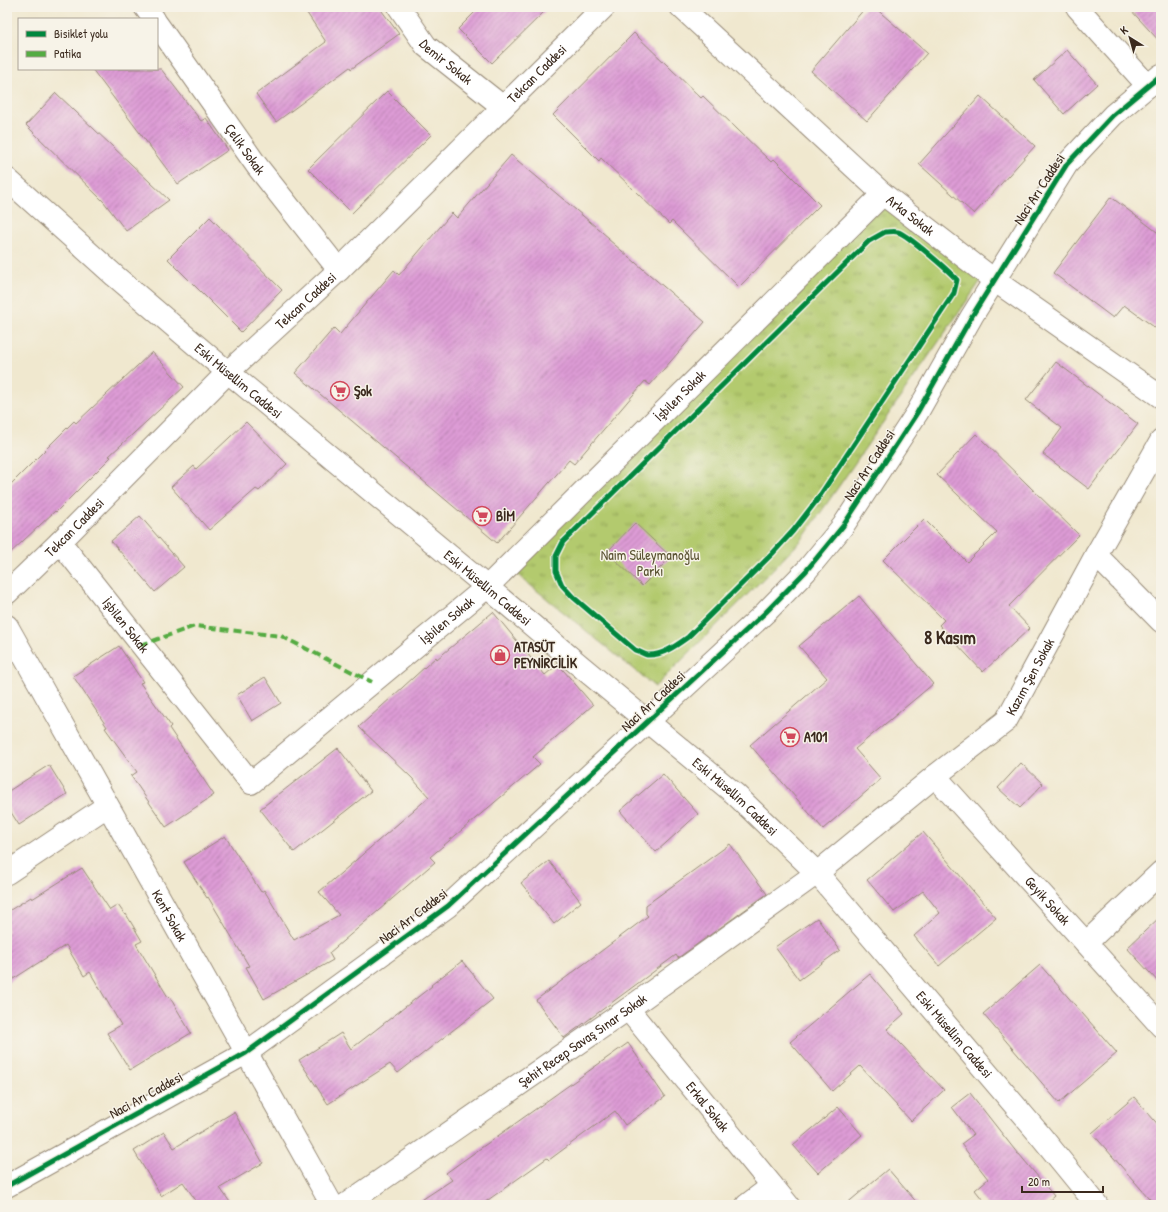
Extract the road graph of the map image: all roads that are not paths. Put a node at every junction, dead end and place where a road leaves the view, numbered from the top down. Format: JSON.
{"nodes":[{"id":1,"x":145,"y":7,"type":"edge"},
{"id":2,"x":399,"y":7,"type":"edge"},
{"id":3,"x":604,"y":7,"type":"edge"},
{"id":4,"x":681,"y":7,"type":"edge"},
{"id":5,"x":1077,"y":7,"type":"edge"},
{"id":6,"x":153,"y":18,"type":"edge"},
{"id":7,"x":158,"y":25,"type":"edge"},
{"id":8,"x":1154,"y":80,"type":"edge"},
{"id":9,"x":503,"y":107,"type":"junction"},
{"id":10,"x":7,"y":179,"type":"edge"},
{"id":11,"x":883,"y":194,"type":"junction"},
{"id":12,"x":339,"y":270,"type":"junction"},
{"id":13,"x":994,"y":280,"type":"junction"},
{"id":14,"x":228,"y":372,"type":"junction"},
{"id":15,"x":1161,"y":396,"type":"edge"},
{"id":16,"x":1161,"y":442,"type":"edge"},
{"id":17,"x":60,"y":542,"type":"junction"},
{"id":18,"x":1096,"y":555,"type":"junction"},
{"id":19,"x":488,"y":587,"type":"junction"},
{"id":20,"x":7,"y":593,"type":"edge"},
{"id":21,"x":1161,"y":621,"type":"edge"},
{"id":22,"x":7,"y":626,"type":"edge"},
{"id":23,"x":648,"y":722,"type":"junction"},
{"id":24,"x":935,"y":776,"type":"junction"},
{"id":25,"x":107,"y":806,"type":"junction"},
{"id":26,"x":817,"y":872,"type":"junction"},
{"id":27,"x":1161,"y":872,"type":"edge"},
{"id":28,"x":7,"y":873,"type":"edge"},
{"id":29,"x":1086,"y":943,"type":"junction"},
{"id":30,"x":628,"y":1009,"type":"junction"},
{"id":31,"x":1161,"y":1026,"type":"edge"},
{"id":32,"x":246,"y":1054,"type":"junction"},
{"id":33,"x":7,"y":1186,"type":"edge"},
{"id":34,"x":772,"y":1186,"type":"junction"},
{"id":35,"x":332,"y":1205,"type":"edge"},
{"id":36,"x":345,"y":1205,"type":"edge"},
{"id":37,"x":747,"y":1205,"type":"edge"},
{"id":38,"x":788,"y":1205,"type":"edge"},
{"id":39,"x":1097,"y":1205,"type":"edge"}],
"edges":[{"from":1,"to":6,"type":"street"},
{"from":2,"to":9,"type":"street","name":"Demir Sokak"},
{"from":3,"to":9,"type":"street","name":"Tekcan Caddesi"},
{"from":4,"to":11,"type":"street","name":"Arka Sokak"},
{"from":5,"to":8,"type":"street"},
{"from":7,"to":12,"type":"street","name":"Çelik Sokak"},
{"from":8,"to":13,"type":"street","name":"Naci Arı Caddesi"},
{"from":9,"to":12,"type":"street","name":"Tekcan Caddesi"},
{"from":10,"to":14,"type":"street","name":"Eski Müsellim Caddesi"},
{"from":11,"to":13,"type":"street","name":"Arka Sokak"},
{"from":11,"to":19,"type":"street","name":"İşbilen Sokak"},
{"from":12,"to":14,"type":"street","name":"Tekcan Caddesi"},
{"from":13,"to":15,"type":"street","name":"Arka Sokak"},
{"from":13,"to":23,"type":"street","name":"Naci Arı Caddesi"},
{"from":14,"to":17,"type":"street","name":"Tekcan Caddesi"},
{"from":14,"to":19,"type":"street","name":"Eski Müsellim Caddesi"},
{"from":16,"to":18,"type":"street","name":"Kazım Şen Sokak"},
{"from":17,"to":19,"type":"street","name":"İşbilen Sokak"},
{"from":17,"to":20,"type":"street","name":"Tekcan Caddesi"},
{"from":18,"to":21,"type":"street"},
{"from":18,"to":24,"type":"street","name":"Kazım Şen Sokak"},
{"from":19,"to":23,"type":"street","name":"Eski Müsellim Caddesi"},
{"from":22,"to":25,"type":"street","name":"Kent Sokak"},
{"from":23,"to":26,"type":"street","name":"Eski Müsellim Caddesi"},
{"from":23,"to":32,"type":"street","name":"Naci Arı Caddesi"},
{"from":24,"to":26,"type":"street","name":"Kazım Şen Sokak"},
{"from":24,"to":29,"type":"street","name":"Geyik Sokak"},
{"from":25,"to":28,"type":"street"},
{"from":25,"to":32,"type":"street","name":"Kent Sokak"},
{"from":26,"to":30,"type":"street","name":"Şehit Recep Savaş Sınar Sokak"},
{"from":26,"to":39,"type":"street","name":"Eski Müsellim Caddesi"},
{"from":27,"to":29,"type":"street"},
{"from":29,"to":31,"type":"street","name":"Geyik Sokak"},
{"from":30,"to":34,"type":"street","name":"Erkal Sokak"},
{"from":30,"to":36,"type":"street","name":"Şehit Recep Savaş Sınar Sokak"},
{"from":32,"to":33,"type":"street","name":"Naci Arı Caddesi"},
{"from":32,"to":35,"type":"street","name":"Kent Sokak"},
{"from":34,"to":37,"type":"street"},
{"from":34,"to":38,"type":"street","name":"Erkal Sokak"}]}
